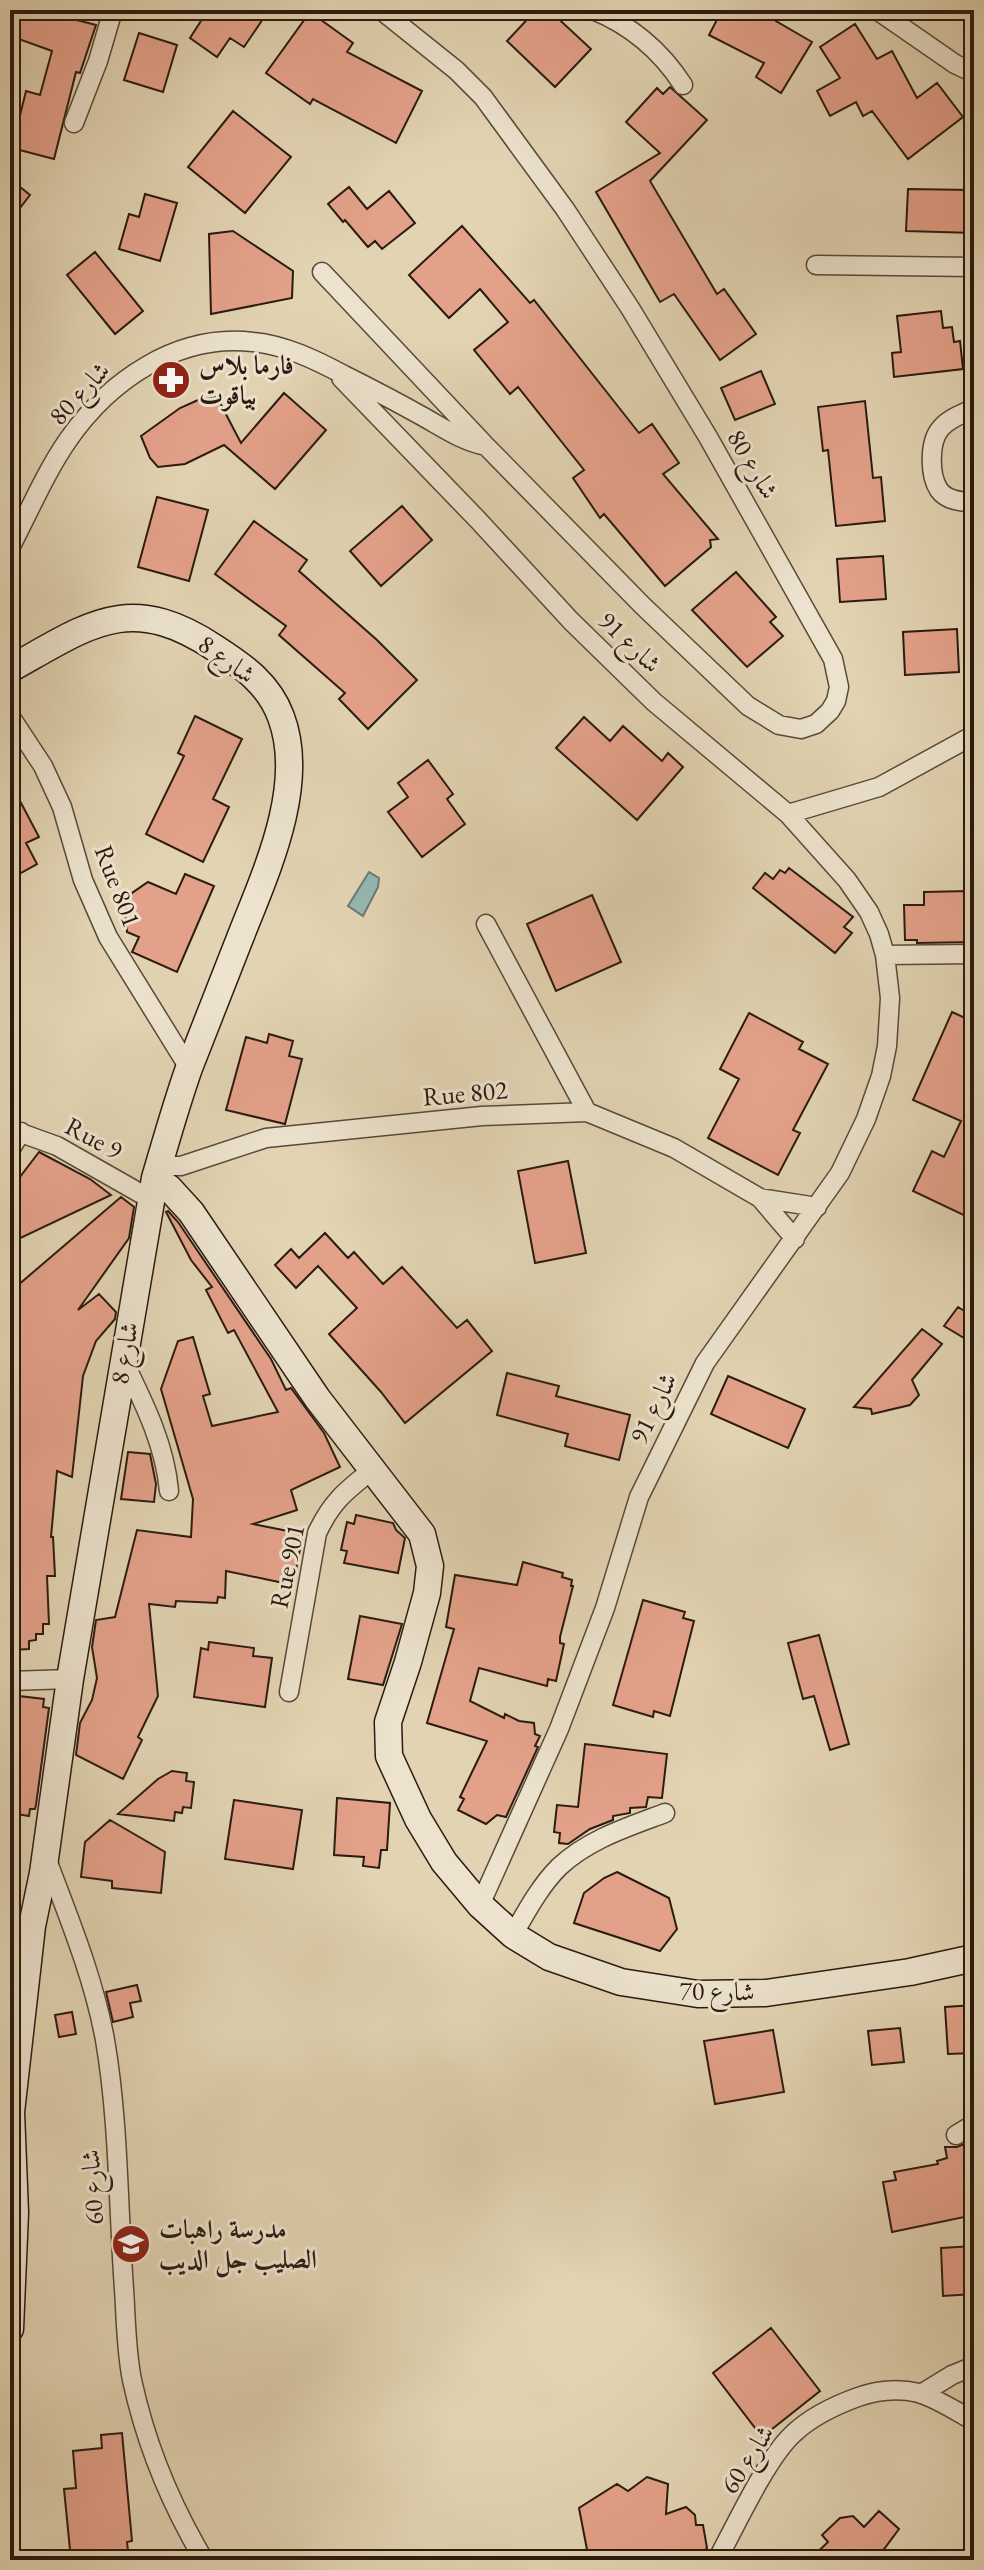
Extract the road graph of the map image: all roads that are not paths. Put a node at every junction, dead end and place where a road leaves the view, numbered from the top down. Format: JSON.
{"nodes":[{"id":1,"x":113,"y":10,"type":"edge"},
{"id":2,"x":381,"y":10,"type":"edge"},
{"id":3,"x":593,"y":10,"type":"edge"},
{"id":4,"x":877,"y":10,"type":"edge"},
{"id":5,"x":974,"y":73,"type":"edge"},
{"id":6,"x":683,"y":85,"type":"dead end"},
{"id":7,"x":74,"y":123,"type":"dead end"},
{"id":8,"x":816,"y":265,"type":"dead end"},
{"id":9,"x":974,"y":267,"type":"edge"},
{"id":10,"x":322,"y":272,"type":"dead end"},
{"id":11,"x":330,"y":367,"type":"junction"},
{"id":12,"x":974,"y":408,"type":"edge"},
{"id":13,"x":486,"y":446,"type":"junction"},
{"id":14,"x":974,"y":502,"type":"edge"},
{"id":15,"x":10,"y":548,"type":"edge"},
{"id":16,"x":10,"y":669,"type":"edge"},
{"id":17,"x":10,"y":716,"type":"edge"},
{"id":18,"x":974,"y":735,"type":"edge"},
{"id":19,"x":788,"y":814,"type":"junction"},
{"id":20,"x":486,"y":924,"type":"dead end"},
{"id":21,"x":974,"y":954,"type":"edge"},
{"id":22,"x":885,"y":955,"type":"junction"},
{"id":23,"x":189,"y":1068,"type":"junction"},
{"id":24,"x":587,"y":1112,"type":"junction"},
{"id":25,"x":15,"y":1130,"type":"edge"},
{"id":26,"x":10,"y":1150,"type":"edge"},
{"id":27,"x":155,"y":1181,"type":"junction"},
{"id":28,"x":760,"y":1198,"type":"junction"},
{"id":29,"x":817,"y":1207,"type":"junction"},
{"id":30,"x":795,"y":1239,"type":"junction"},
{"id":31,"x":123,"y":1360,"type":"junction"},
{"id":32,"x":371,"y":1471,"type":"junction"},
{"id":33,"x":169,"y":1491,"type":"dead end"},
{"id":34,"x":70,"y":1679,"type":"junction"},
{"id":35,"x":10,"y":1681,"type":"edge"},
{"id":36,"x":289,"y":1692,"type":"dead end"},
{"id":37,"x":665,"y":1813,"type":"dead end"},
{"id":38,"x":44,"y":1854,"type":"junction"},
{"id":39,"x":480,"y":1905,"type":"junction"},
{"id":40,"x":513,"y":1935,"type":"junction"},
{"id":41,"x":974,"y":1958,"type":"edge"},
{"id":42,"x":10,"y":2113,"type":"edge"},
{"id":43,"x":974,"y":2124,"type":"edge"},
{"id":44,"x":956,"y":2135,"type":"dead end"},
{"id":45,"x":10,"y":2329,"type":"edge"},
{"id":46,"x":974,"y":2366,"type":"edge"},
{"id":47,"x":921,"y":2394,"type":"junction"},
{"id":48,"x":974,"y":2421,"type":"edge"},
{"id":49,"x":204,"y":2560,"type":"edge"},
{"id":50,"x":717,"y":2560,"type":"edge"}],
"edges":[{"from":1,"to":7,"type":"street"},
{"from":2,"to":13,"type":"street","name":"شارع 80"},
{"from":3,"to":6,"type":"street"},
{"from":4,"to":5,"type":"street"},
{"from":8,"to":9,"type":"street"},
{"from":10,"to":13,"type":"street"},
{"from":11,"to":13,"type":"street","name":"شارع 80"},
{"from":11,"to":15,"type":"street","name":"شارع 80"},
{"from":11,"to":19,"type":"street","name":"شارع 91"},
{"from":12,"to":14,"type":"street"},
{"from":16,"to":23,"type":"street","name":"شارع 8"},
{"from":17,"to":23,"type":"street","name":"Rue 801"},
{"from":18,"to":19,"type":"street"},
{"from":19,"to":22,"type":"street","name":"شارع 91"},
{"from":20,"to":24,"type":"street"},
{"from":21,"to":22,"type":"street"},
{"from":22,"to":29,"type":"street","name":"شارع 91"},
{"from":23,"to":27,"type":"street","name":"شارع 8"},
{"from":24,"to":27,"type":"street","name":"Rue 802"},
{"from":24,"to":28,"type":"street","name":"Rue 802"},
{"from":25,"to":26,"type":"street"},
{"from":25,"to":27,"type":"street","name":"Rue 9"},
{"from":27,"to":31,"type":"street","name":"شارع 8"},
{"from":27,"to":32,"type":"street","name":"شارع 70"},
{"from":28,"to":29,"type":"street","name":"Rue 802"},
{"from":28,"to":30,"type":"street","name":"Rue 802"},
{"from":29,"to":30,"type":"street","name":"شارع 91"},
{"from":30,"to":39,"type":"street","name":"شارع 91"},
{"from":31,"to":33,"type":"street"},
{"from":31,"to":34,"type":"street","name":"شارع 8"},
{"from":32,"to":36,"type":"street","name":"Rue 901"},
{"from":32,"to":39,"type":"street","name":"شارع 70"},
{"from":34,"to":35,"type":"street"},
{"from":34,"to":38,"type":"street","name":"شارع 8"},
{"from":37,"to":40,"type":"street"},
{"from":38,"to":42,"type":"street","name":"شارع 8"},
{"from":38,"to":49,"type":"street","name":"شارع 60"},
{"from":39,"to":40,"type":"street","name":"شارع 70"},
{"from":40,"to":41,"type":"street","name":"شارع 70"},
{"from":42,"to":45,"type":"street","name":"شارع 8"},
{"from":43,"to":44,"type":"street"},
{"from":46,"to":47,"type":"street"},
{"from":47,"to":48,"type":"street","name":"شارع 60"},
{"from":47,"to":50,"type":"street","name":"شارع 60"}]}
